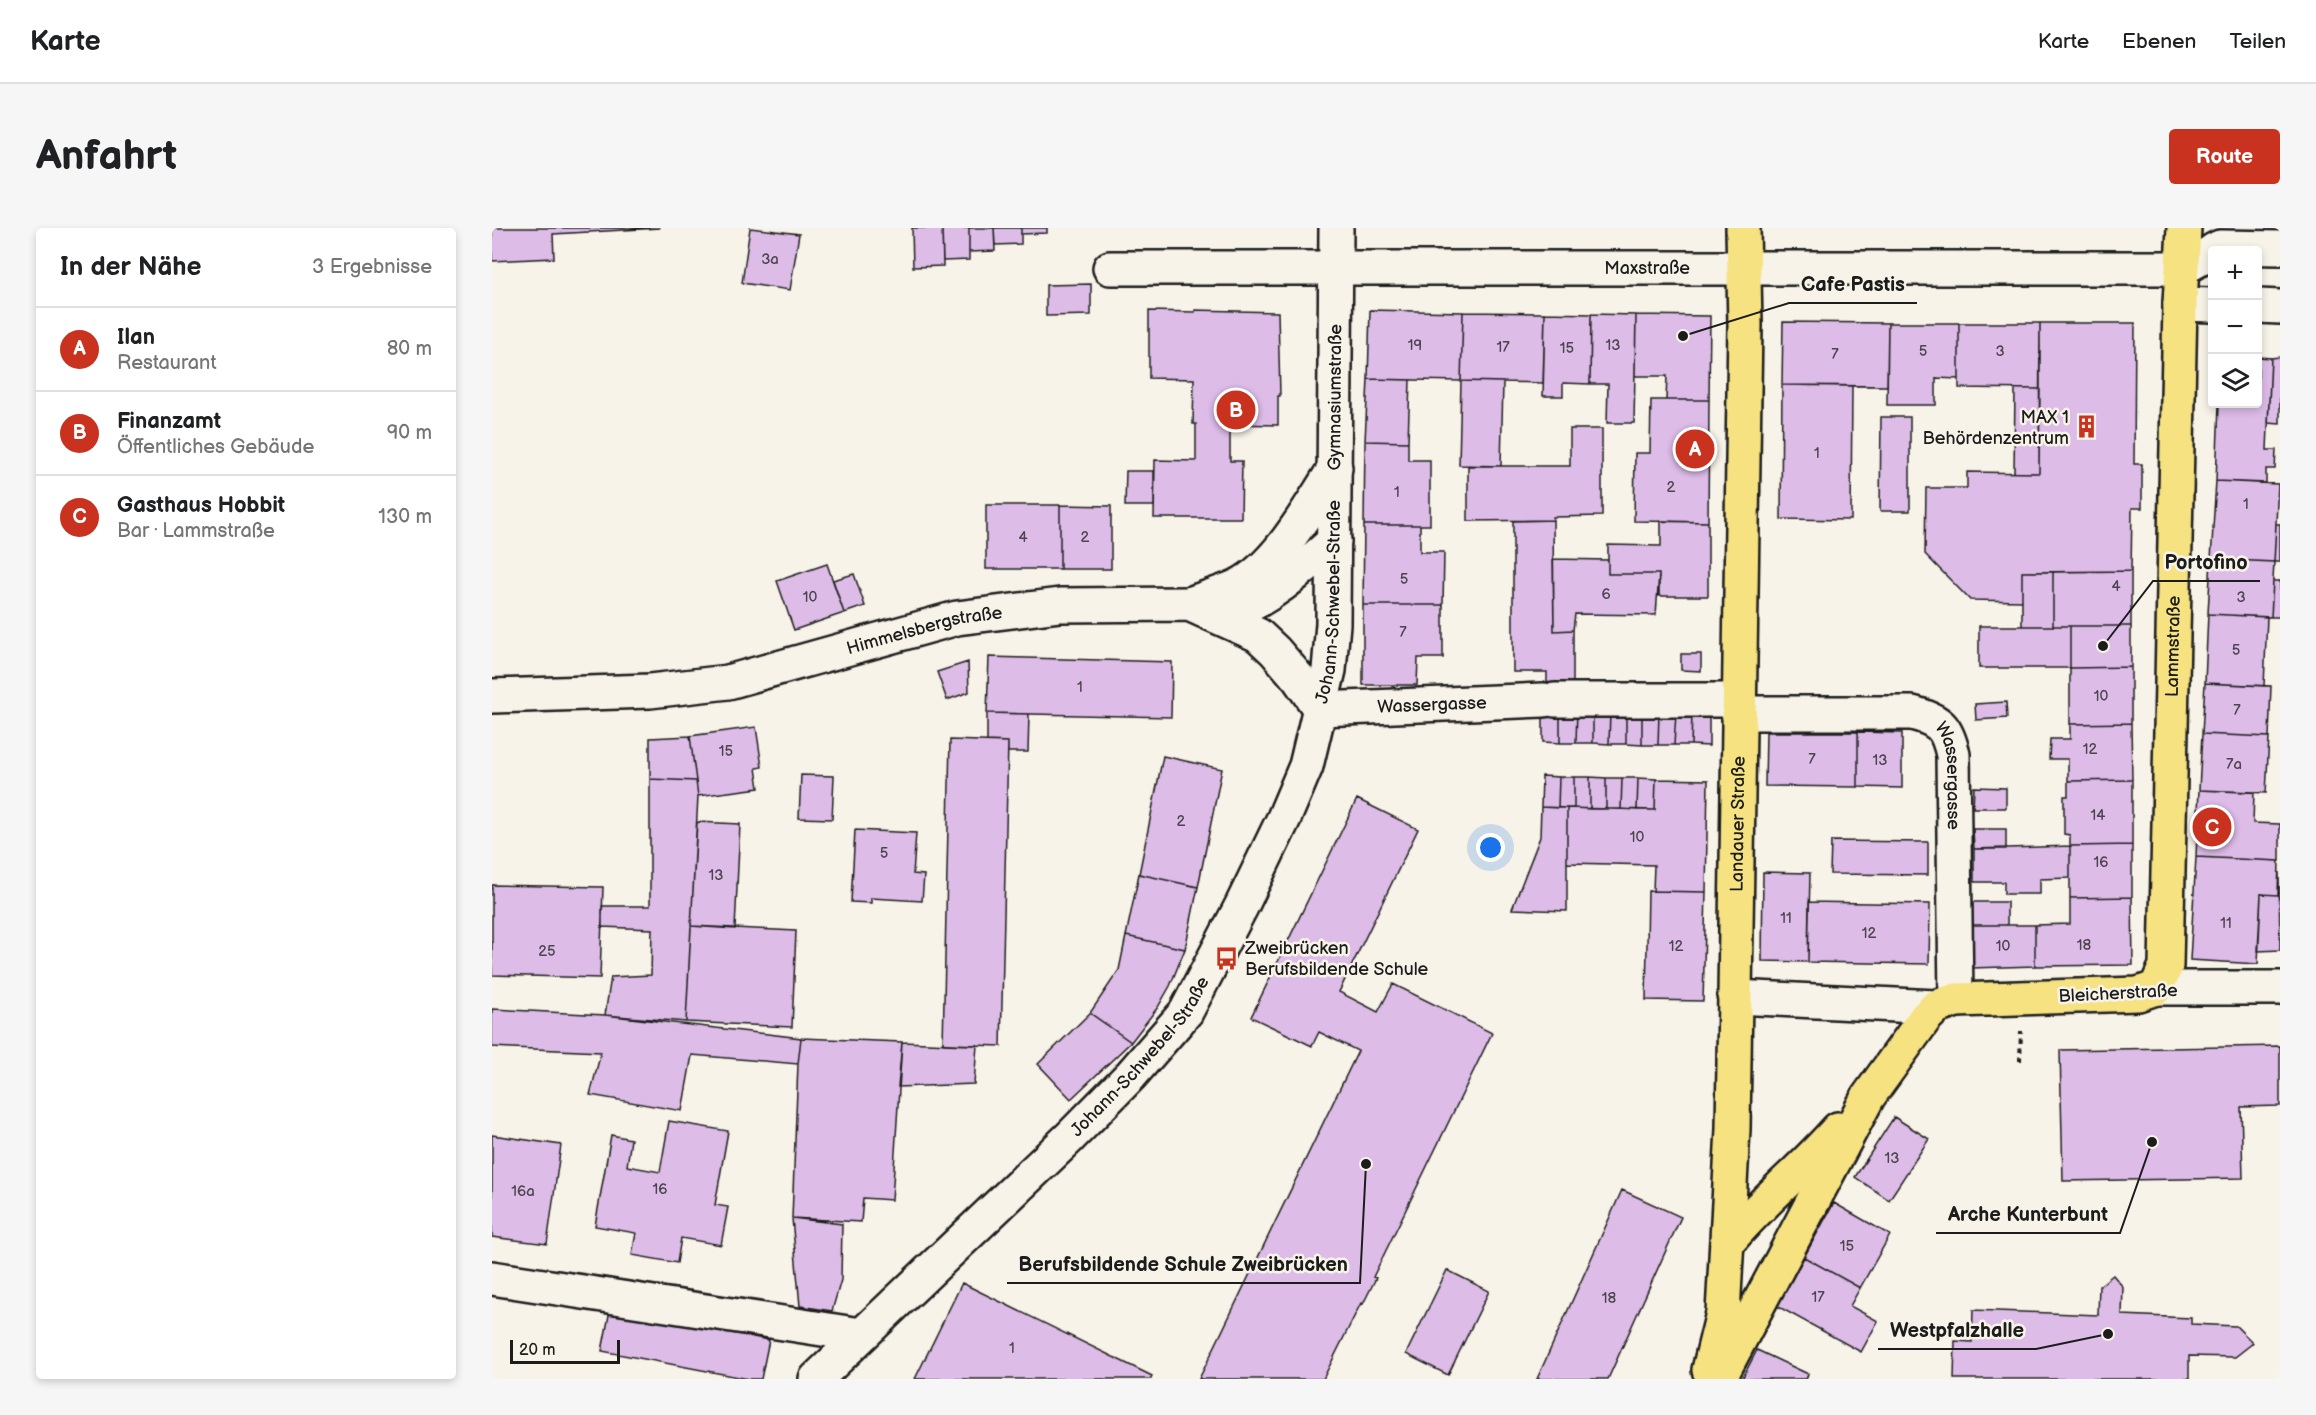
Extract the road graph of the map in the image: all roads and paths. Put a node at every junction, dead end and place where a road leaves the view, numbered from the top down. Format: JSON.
{"nodes":[{"id":1,"x":1336,"y":228,"type":"edge"},
{"id":2,"x":1743,"y":228,"type":"edge"},
{"id":3,"x":2184,"y":228,"type":"edge"},
{"id":4,"x":2262,"y":248,"type":"edge"},
{"id":5,"x":2280,"y":248,"type":"edge"},
{"id":6,"x":2208,"y":254,"type":"edge"},
{"id":7,"x":1110,"y":268,"type":"dead end"},
{"id":8,"x":1337,"y":268,"type":"junction"},
{"id":9,"x":1744,"y":268,"type":"junction"},
{"id":10,"x":2183,"y":268,"type":"junction"},
{"id":11,"x":2180,"y":304,"type":"junction"},
{"id":12,"x":2208,"y":305,"type":"edge"},
{"id":13,"x":2262,"y":306,"type":"edge"},
{"id":14,"x":2280,"y":307,"type":"edge"},
{"id":15,"x":1335,"y":468,"type":"junction"},
{"id":16,"x":1334,"y":541,"type":"junction"},
{"id":17,"x":1189,"y":604,"type":"junction"},
{"id":18,"x":1224,"y":618,"type":"junction"},
{"id":19,"x":492,"y":696,"type":"edge"},
{"id":20,"x":1739,"y":706,"type":"junction"},
{"id":21,"x":1320,"y":709,"type":"junction"},
{"id":22,"x":2156,"y":988,"type":"junction"},
{"id":23,"x":2280,"y":988,"type":"edge"},
{"id":24,"x":1735,"y":997,"type":"junction"},
{"id":25,"x":1946,"y":1003,"type":"junction"},
{"id":26,"x":1868,"y":1096,"type":"junction"},
{"id":27,"x":1728,"y":1242,"type":"junction"},
{"id":28,"x":492,"y":1278,"type":"edge"},
{"id":29,"x":861,"y":1335,"type":"junction"},
{"id":30,"x":816,"y":1379,"type":"edge"},
{"id":31,"x":1706,"y":1379,"type":"edge"},
{"id":32,"x":1719,"y":1379,"type":"edge"}],
"edges":[{"from":1,"to":8,"type":"street","name":"Gymnasiumstraße"},
{"from":2,"to":9,"type":"main road","name":"Landauer Straße"},
{"from":3,"to":10,"type":"main road","name":"Lammstraße"},
{"from":4,"to":5,"type":"street"},
{"from":6,"to":10,"type":"street"},
{"from":7,"to":8,"type":"street","name":"Maxstraße"},
{"from":8,"to":9,"type":"street","name":"Maxstraße"},
{"from":8,"to":15,"type":"street","name":"Gymnasiumstraße"},
{"from":9,"to":10,"type":"street","name":"Maxstraße"},
{"from":9,"to":20,"type":"main road","name":"Landauer Straße"},
{"from":10,"to":11,"type":"main road","name":"Lammstraße"},
{"from":11,"to":12,"type":"street"},
{"from":11,"to":22,"type":"main road","name":"Lammstraße"},
{"from":13,"to":14,"type":"street"},
{"from":15,"to":16,"type":"street","name":"Johann-Schwebel-Straße"},
{"from":15,"to":17,"type":"street","name":"Gymnasiumstraße"},
{"from":16,"to":18,"type":"street"},
{"from":16,"to":21,"type":"street","name":"Johann-Schwebel-Straße"},
{"from":17,"to":18,"type":"street","name":"Himmelsbergstraße"},
{"from":17,"to":19,"type":"street","name":"Himmelsbergstraße"},
{"from":18,"to":21,"type":"street","name":"Himmelsbergstraße"},
{"from":20,"to":21,"type":"street","name":"Wassergasse"},
{"from":20,"to":24,"type":"main road","name":"Landauer Straße"},
{"from":20,"to":25,"type":"street","name":"Wassergasse"},
{"from":21,"to":29,"type":"street","name":"Johann-Schwebel-Straße"},
{"from":22,"to":23,"type":"street","name":"Bleicherstraße"},
{"from":22,"to":25,"type":"main road","name":"Bleicherstraße"},
{"from":24,"to":25,"type":"street","name":"Bleicherstraße"},
{"from":24,"to":27,"type":"main road","name":"Landauer Straße"},
{"from":25,"to":26,"type":"main road"},
{"from":26,"to":27,"type":"main road"},
{"from":26,"to":32,"type":"main road"},
{"from":27,"to":31,"type":"main road","name":"Landauer Straße"},
{"from":28,"to":29,"type":"street"},
{"from":29,"to":30,"type":"street","name":"Johann-Schwebel-Straße"}]}
